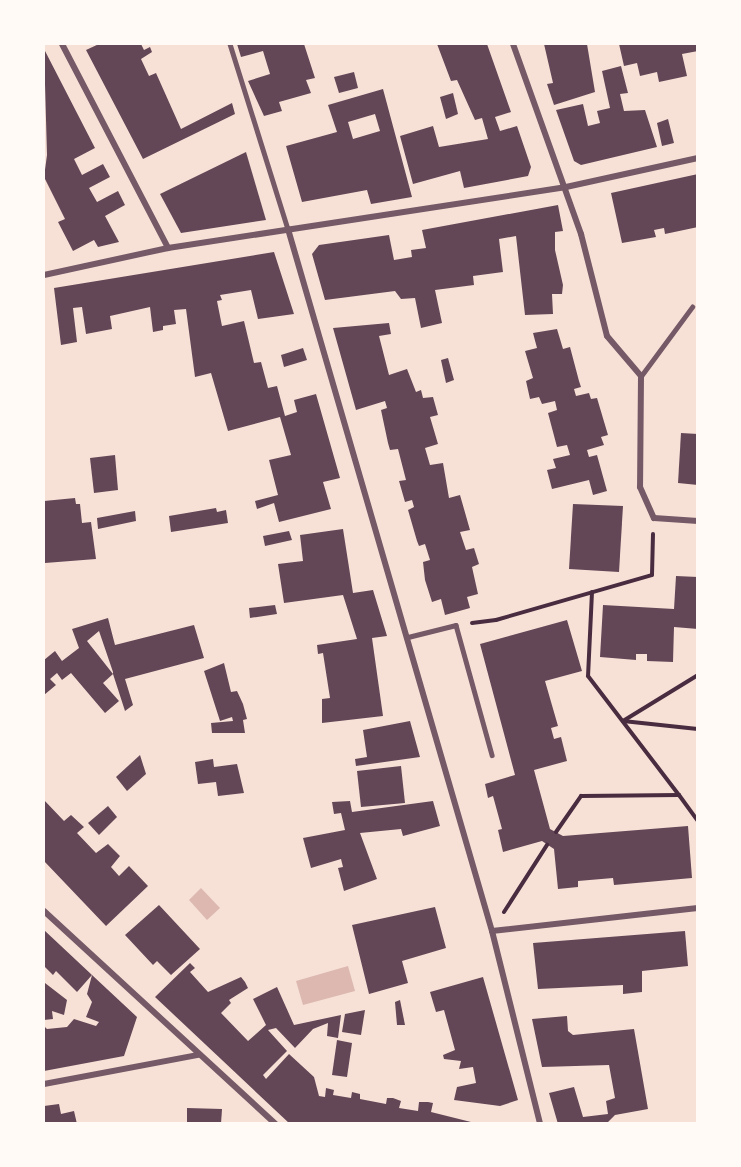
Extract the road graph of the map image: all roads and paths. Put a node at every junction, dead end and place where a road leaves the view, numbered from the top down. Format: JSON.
{"nodes":[{"id":1,"x":62,"y":44,"type":"edge"},
{"id":2,"x":230,"y":44,"type":"edge"},
{"id":3,"x":514,"y":44,"type":"edge"},
{"id":4,"x":698,"y":158,"type":"edge"},
{"id":5,"x":566,"y":187,"type":"junction"},
{"id":6,"x":288,"y":229,"type":"junction"},
{"id":7,"x":168,"y":248,"type":"junction"},
{"id":8,"x":44,"y":275,"type":"edge"},
{"id":9,"x":692,"y":307,"type":"dead end"},
{"id":10,"x":641,"y":376,"type":"junction"},
{"id":11,"x":654,"y":518,"type":"junction"},
{"id":12,"x":698,"y":521,"type":"edge"},
{"id":13,"x":592,"y":592,"type":"junction"},
{"id":14,"x":456,"y":625,"type":"junction"},
{"id":15,"x":408,"y":637,"type":"junction"},
{"id":16,"x":698,"y":675,"type":"edge"},
{"id":17,"x":623,"y":721,"type":"junction"},
{"id":18,"x":698,"y":729,"type":"edge"},
{"id":19,"x":492,"y":755,"type":"dead end"},
{"id":20,"x":679,"y":795,"type":"junction"},
{"id":21,"x":698,"y":821,"type":"edge"},
{"id":22,"x":556,"y":832,"type":"dead end"},
{"id":23,"x":547,"y":845,"type":"dead end"},
{"id":24,"x":510,"y":902,"type":"dead end"},
{"id":25,"x":698,"y":908,"type":"edge"},
{"id":26,"x":44,"y":910,"type":"edge"},
{"id":27,"x":492,"y":930,"type":"junction"},
{"id":28,"x":198,"y":1055,"type":"junction"},
{"id":29,"x":44,"y":1084,"type":"edge"},
{"id":30,"x":276,"y":1124,"type":"edge"},
{"id":31,"x":540,"y":1124,"type":"edge"}],
"edges":[{"from":1,"to":7,"type":"street"},
{"from":2,"to":6,"type":"lane"},
{"from":3,"to":5,"type":"street"},
{"from":4,"to":5,"type":"street"},
{"from":5,"to":6,"type":"street"},
{"from":5,"to":10,"type":"street"},
{"from":6,"to":7,"type":"street"},
{"from":6,"to":15,"type":"street"},
{"from":7,"to":8,"type":"street"},
{"from":9,"to":10,"type":"lane"},
{"from":10,"to":11,"type":"street"},
{"from":11,"to":12,"type":"street"},
{"from":11,"to":13,"type":"path"},
{"from":13,"to":14,"type":"path"},
{"from":13,"to":17,"type":"path"},
{"from":14,"to":15,"type":"lane"},
{"from":14,"to":19,"type":"lane"},
{"from":15,"to":27,"type":"street"},
{"from":16,"to":17,"type":"path"},
{"from":17,"to":18,"type":"path"},
{"from":17,"to":20,"type":"path"},
{"from":20,"to":21,"type":"path"},
{"from":20,"to":22,"type":"path"},
{"from":23,"to":24,"type":"path"},
{"from":25,"to":27,"type":"street"},
{"from":26,"to":28,"type":"street"},
{"from":27,"to":31,"type":"street"},
{"from":28,"to":29,"type":"street"},
{"from":28,"to":30,"type":"street"}]}
